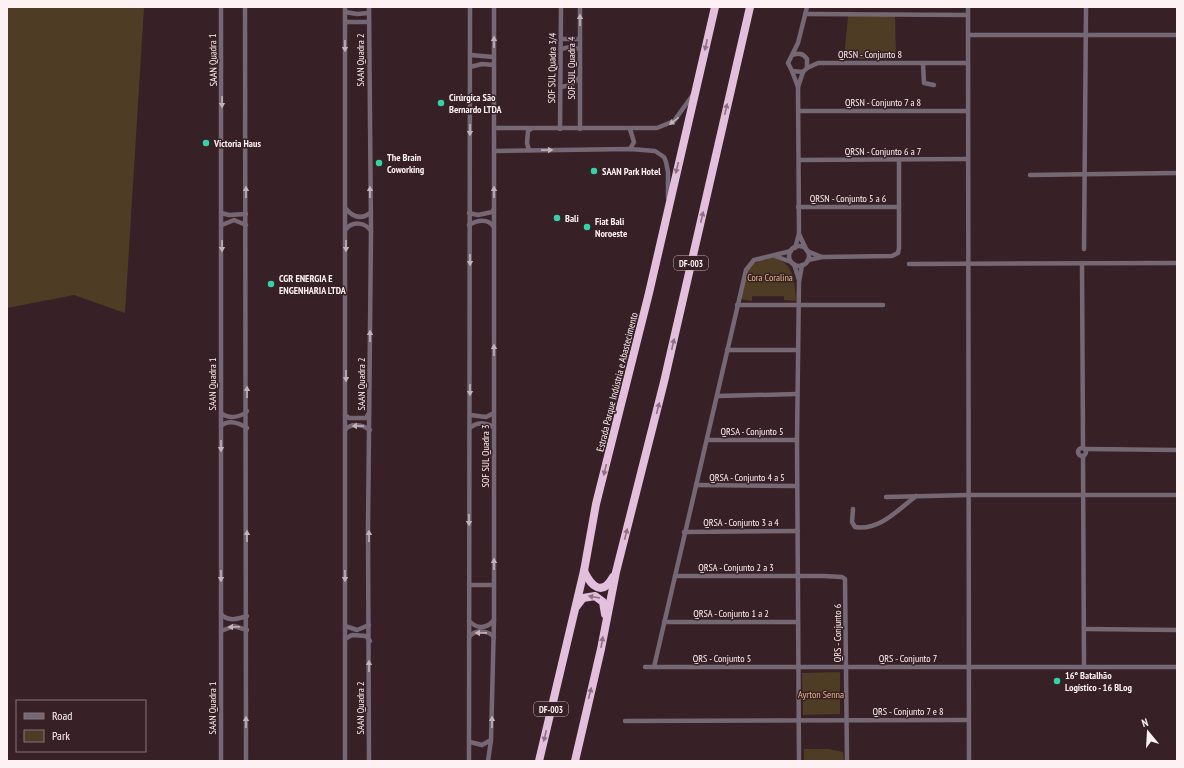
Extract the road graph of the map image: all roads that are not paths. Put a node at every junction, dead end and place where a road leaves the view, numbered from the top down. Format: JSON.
{"nodes":[{"id":1,"x":221,"y":7,"type":"edge"},
{"id":2,"x":246,"y":7,"type":"edge"},
{"id":3,"x":369,"y":7,"type":"edge"},
{"id":4,"x":470,"y":7,"type":"edge"},
{"id":5,"x":494,"y":7,"type":"edge"},
{"id":6,"x":561,"y":7,"type":"edge"},
{"id":7,"x":580,"y":7,"type":"edge"},
{"id":8,"x":715,"y":7,"type":"edge"},
{"id":9,"x":750,"y":7,"type":"edge"},
{"id":10,"x":807,"y":7,"type":"edge"},
{"id":11,"x":968,"y":7,"type":"edge"},
{"id":12,"x":1086,"y":7,"type":"edge"},
{"id":13,"x":345,"y":10,"type":"edge"},
{"id":14,"x":369,"y":14,"type":"junction"},
{"id":15,"x":805,"y":14,"type":"junction"},
{"id":16,"x":968,"y":15,"type":"junction"},
{"id":17,"x":345,"y":22,"type":"junction"},
{"id":18,"x":369,"y":22,"type":"junction"},
{"id":19,"x":1086,"y":34,"type":"junction"},
{"id":20,"x":968,"y":35,"type":"junction"},
{"id":21,"x":1177,"y":35,"type":"edge"},
{"id":22,"x":561,"y":39,"type":"junction"},
{"id":23,"x":580,"y":39,"type":"junction"},
{"id":24,"x":798,"y":43,"type":"junction"},
{"id":25,"x":561,"y":49,"type":"junction"},
{"id":26,"x":580,"y":49,"type":"junction"},
{"id":27,"x":803,"y":54,"type":"junction"},
{"id":28,"x":470,"y":55,"type":"junction"},
{"id":29,"x":792,"y":55,"type":"junction"},
{"id":30,"x":494,"y":57,"type":"junction"},
{"id":31,"x":807,"y":59,"type":"junction"},
{"id":32,"x":923,"y":63,"type":"junction"},
{"id":33,"x":967,"y":63,"type":"junction"},
{"id":34,"x":818,"y":64,"type":"junction"},
{"id":35,"x":494,"y":66,"type":"junction"},
{"id":36,"x":470,"y":67,"type":"junction"},
{"id":37,"x":807,"y":68,"type":"junction"},
{"id":38,"x":792,"y":71,"type":"junction"},
{"id":39,"x":803,"y":72,"type":"junction"},
{"id":40,"x":580,"y":77,"type":"junction"},
{"id":41,"x":934,"y":85,"type":"dead end"},
{"id":42,"x":798,"y":86,"type":"junction"},
{"id":43,"x":561,"y":87,"type":"junction"},
{"id":44,"x":696,"y":89,"type":"junction"},
{"id":45,"x":798,"y":111,"type":"junction"},
{"id":46,"x":967,"y":111,"type":"junction"},
{"id":47,"x":494,"y":128,"type":"junction"},
{"id":48,"x":531,"y":129,"type":"junction"},
{"id":49,"x":560,"y":129,"type":"junction"},
{"id":50,"x":580,"y":129,"type":"junction"},
{"id":51,"x":630,"y":129,"type":"junction"},
{"id":52,"x":630,"y":149,"type":"junction"},
{"id":53,"x":529,"y":150,"type":"junction"},
{"id":54,"x":494,"y":151,"type":"junction"},
{"id":55,"x":799,"y":160,"type":"junction"},
{"id":56,"x":899,"y":160,"type":"junction"},
{"id":57,"x":968,"y":160,"type":"junction"},
{"id":58,"x":1177,"y":173,"type":"edge"},
{"id":59,"x":1084,"y":174,"type":"junction"},
{"id":60,"x":1030,"y":175,"type":"dead end"},
{"id":61,"x":494,"y":207,"type":"junction"},
{"id":62,"x":798,"y":207,"type":"junction"},
{"id":63,"x":899,"y":208,"type":"junction"},
{"id":64,"x":346,"y":209,"type":"junction"},
{"id":65,"x":667,"y":210,"type":"junction"},
{"id":66,"x":221,"y":213,"type":"junction"},
{"id":67,"x":370,"y":213,"type":"junction"},
{"id":68,"x":469,"y":213,"type":"junction"},
{"id":69,"x":246,"y":214,"type":"junction"},
{"id":70,"x":222,"y":225,"type":"junction"},
{"id":71,"x":246,"y":225,"type":"junction"},
{"id":72,"x":469,"y":225,"type":"junction"},
{"id":73,"x":494,"y":227,"type":"junction"},
{"id":74,"x":346,"y":229,"type":"junction"},
{"id":75,"x":371,"y":231,"type":"junction"},
{"id":76,"x":800,"y":234,"type":"junction"},
{"id":77,"x":793,"y":249,"type":"junction"},
{"id":78,"x":1084,"y":249,"type":"dead end"},
{"id":79,"x":807,"y":250,"type":"junction"},
{"id":80,"x":775,"y":256,"type":"junction"},
{"id":81,"x":822,"y":257,"type":"junction"},
{"id":82,"x":808,"y":260,"type":"junction"},
{"id":83,"x":793,"y":263,"type":"junction"},
{"id":84,"x":968,"y":263,"type":"junction"},
{"id":85,"x":1082,"y":263,"type":"junction"},
{"id":86,"x":1177,"y":263,"type":"edge"},
{"id":87,"x":909,"y":264,"type":"dead end"},
{"id":88,"x":802,"y":265,"type":"junction"},
{"id":89,"x":799,"y":282,"type":"junction"},
{"id":90,"x":883,"y":304,"type":"dead end"},
{"id":91,"x":737,"y":305,"type":"junction"},
{"id":92,"x":799,"y":305,"type":"junction"},
{"id":93,"x":727,"y":350,"type":"junction"},
{"id":94,"x":798,"y":350,"type":"junction"},
{"id":95,"x":797,"y":394,"type":"junction"},
{"id":96,"x":718,"y":396,"type":"junction"},
{"id":97,"x":247,"y":411,"type":"junction"},
{"id":98,"x":370,"y":412,"type":"junction"},
{"id":99,"x":221,"y":413,"type":"junction"},
{"id":100,"x":494,"y":413,"type":"junction"},
{"id":101,"x":346,"y":415,"type":"junction"},
{"id":102,"x":470,"y":415,"type":"junction"},
{"id":103,"x":221,"y":426,"type":"junction"},
{"id":104,"x":470,"y":427,"type":"junction"},
{"id":105,"x":247,"y":428,"type":"junction"},
{"id":106,"x":494,"y":428,"type":"junction"},
{"id":107,"x":345,"y":430,"type":"junction"},
{"id":108,"x":370,"y":430,"type":"junction"},
{"id":109,"x":707,"y":440,"type":"junction"},
{"id":110,"x":797,"y":440,"type":"junction"},
{"id":111,"x":1084,"y":448,"type":"junction"},
{"id":112,"x":1177,"y":450,"type":"edge"},
{"id":113,"x":1083,"y":456,"type":"junction"},
{"id":114,"x":696,"y":485,"type":"junction"},
{"id":115,"x":797,"y":486,"type":"junction"},
{"id":116,"x":970,"y":495,"type":"junction"},
{"id":117,"x":1177,"y":495,"type":"edge"},
{"id":118,"x":916,"y":496,"type":"junction"},
{"id":119,"x":1084,"y":496,"type":"junction"},
{"id":120,"x":886,"y":497,"type":"dead end"},
{"id":121,"x":853,"y":509,"type":"dead end"},
{"id":122,"x":798,"y":531,"type":"junction"},
{"id":123,"x":684,"y":532,"type":"junction"},
{"id":124,"x":584,"y":571,"type":"junction"},
{"id":125,"x":616,"y":572,"type":"junction"},
{"id":126,"x":675,"y":576,"type":"junction"},
{"id":127,"x":798,"y":576,"type":"junction"},
{"id":128,"x":842,"y":577,"type":"joint"},
{"id":129,"x":469,"y":585,"type":"junction"},
{"id":130,"x":494,"y":585,"type":"junction"},
{"id":131,"x":573,"y":612,"type":"junction"},
{"id":132,"x":221,"y":614,"type":"junction"},
{"id":133,"x":247,"y":616,"type":"junction"},
{"id":134,"x":606,"y":619,"type":"junction"},
{"id":135,"x":494,"y":620,"type":"junction"},
{"id":136,"x":469,"y":622,"type":"junction"},
{"id":137,"x":664,"y":622,"type":"junction"},
{"id":138,"x":798,"y":622,"type":"junction"},
{"id":139,"x":369,"y":625,"type":"junction"},
{"id":140,"x":345,"y":626,"type":"junction"},
{"id":141,"x":1084,"y":629,"type":"junction"},
{"id":142,"x":247,"y":630,"type":"junction"},
{"id":143,"x":1177,"y":630,"type":"edge"},
{"id":144,"x":221,"y":631,"type":"junction"},
{"id":145,"x":469,"y":637,"type":"junction"},
{"id":146,"x":494,"y":637,"type":"junction"},
{"id":147,"x":345,"y":639,"type":"junction"},
{"id":148,"x":370,"y":641,"type":"junction"},
{"id":149,"x":645,"y":667,"type":"dead end"},
{"id":150,"x":654,"y":667,"type":"junction"},
{"id":151,"x":847,"y":667,"type":"junction"},
{"id":152,"x":969,"y":667,"type":"junction"},
{"id":153,"x":1084,"y":667,"type":"junction"},
{"id":154,"x":1177,"y":667,"type":"edge"},
{"id":155,"x":798,"y":668,"type":"junction"},
{"id":156,"x":799,"y":720,"type":"junction"},
{"id":157,"x":847,"y":720,"type":"junction"},
{"id":158,"x":969,"y":720,"type":"junction"},
{"id":159,"x":625,"y":721,"type":"dead end"},
{"id":160,"x":491,"y":740,"type":"junction"},
{"id":161,"x":470,"y":742,"type":"junction"},
{"id":162,"x":221,"y":761,"type":"edge"},
{"id":163,"x":246,"y":761,"type":"edge"},
{"id":164,"x":345,"y":761,"type":"edge"},
{"id":165,"x":369,"y":761,"type":"edge"},
{"id":166,"x":469,"y":761,"type":"edge"},
{"id":167,"x":488,"y":761,"type":"edge"},
{"id":168,"x":539,"y":761,"type":"edge"},
{"id":169,"x":575,"y":761,"type":"edge"},
{"id":170,"x":799,"y":761,"type":"edge"},
{"id":171,"x":847,"y":761,"type":"edge"},
{"id":172,"x":968,"y":761,"type":"edge"}],
"edges":[{"from":1,"to":66,"type":"street","name":"SAAN Quadra 1","one_way":true},
{"from":69,"to":2,"type":"street","one_way":true},
{"from":3,"to":14,"type":"street","name":"SAAN Quadra 2"},
{"from":4,"to":28,"type":"street"},
{"from":30,"to":5,"type":"street","name":"SOF SUL Quadra 3","one_way":true},
{"from":6,"to":22,"type":"street","name":"SOF SUL Quadra 3/4"},
{"from":23,"to":7,"type":"street","name":"SOF SUL Quadra 4","one_way":true},
{"from":8,"to":44,"type":"highway","name":"Estrada Parque Indústria e Abastecimento","number":"DF-003","one_way":true},
{"from":125,"to":9,"type":"highway","number":"DF-003","one_way":true},
{"from":10,"to":15,"type":"street"},
{"from":11,"to":16,"type":"street"},
{"from":12,"to":19,"type":"street"},
{"from":13,"to":14,"type":"street"},
{"from":13,"to":17,"type":"street"},
{"from":14,"to":18,"type":"street","name":"SAAN Quadra 2"},
{"from":15,"to":16,"type":"street"},
{"from":15,"to":24,"type":"street"},
{"from":16,"to":20,"type":"street"},
{"from":17,"to":18,"type":"street"},
{"from":17,"to":64,"type":"street","one_way":true},
{"from":67,"to":18,"type":"street","name":"SAAN Quadra 2","one_way":true},
{"from":19,"to":20,"type":"street"},
{"from":19,"to":21,"type":"street"},
{"from":19,"to":59,"type":"street"},
{"from":20,"to":33,"type":"street"},
{"from":22,"to":23,"type":"street"},
{"from":22,"to":25,"type":"street","name":"SOF SUL Quadra 3/4"},
{"from":23,"to":26,"type":"street","name":"SOF SUL Quadra 4"},
{"from":24,"to":27,"type":"street"},
{"from":24,"to":29,"type":"street"},
{"from":25,"to":26,"type":"street"},
{"from":25,"to":43,"type":"street","name":"SOF SUL Quadra 3/4"},
{"from":26,"to":40,"type":"street","name":"SOF SUL Quadra 4"},
{"from":27,"to":29,"type":"street"},
{"from":27,"to":31,"type":"street"},
{"from":28,"to":30,"type":"street"},
{"from":28,"to":36,"type":"street"},
{"from":29,"to":38,"type":"street"},
{"from":30,"to":35,"type":"street","name":"SOF SUL Quadra 3"},
{"from":31,"to":34,"type":"street","name":"QRSN - Conjunto 8"},
{"from":31,"to":37,"type":"street"},
{"from":32,"to":33,"type":"street","name":"QRSN - Conjunto 8"},
{"from":32,"to":34,"type":"street","name":"QRSN - Conjunto 8"},
{"from":32,"to":41,"type":"street"},
{"from":33,"to":46,"type":"street"},
{"from":34,"to":37,"type":"street","name":"QRSN - Conjunto 8"},
{"from":35,"to":36,"type":"street"},
{"from":35,"to":47,"type":"street","name":"SOF SUL Quadra 3"},
{"from":36,"to":68,"type":"street","one_way":true},
{"from":37,"to":39,"type":"street"},
{"from":38,"to":39,"type":"street"},
{"from":38,"to":42,"type":"street"},
{"from":39,"to":42,"type":"street"},
{"from":40,"to":43,"type":"street"},
{"from":40,"to":50,"type":"street","name":"SOF SUL Quadra 4"},
{"from":42,"to":45,"type":"street"},
{"from":43,"to":49,"type":"street","name":"SOF SUL Quadra 3/4"},
{"from":44,"to":51,"type":"street","one_way":true},
{"from":44,"to":65,"type":"highway","name":"Estrada Parque Indústria e Abastecimento","number":"DF-003","one_way":true},
{"from":45,"to":46,"type":"street","name":"QRSN - Conjunto 7 a 8"},
{"from":45,"to":55,"type":"street"},
{"from":46,"to":57,"type":"street"},
{"from":47,"to":48,"type":"street"},
{"from":47,"to":54,"type":"street","name":"SOF SUL Quadra 3"},
{"from":48,"to":49,"type":"street"},
{"from":48,"to":53,"type":"street"},
{"from":49,"to":50,"type":"street"},
{"from":50,"to":51,"type":"street"},
{"from":51,"to":52,"type":"street"},
{"from":53,"to":52,"type":"street","one_way":true},
{"from":52,"to":65,"type":"street"},
{"from":53,"to":54,"type":"street"},
{"from":61,"to":54,"type":"street","name":"SOF SUL Quadra 3","one_way":true},
{"from":55,"to":56,"type":"street","name":"QRSN - Conjunto 6 a 7"},
{"from":55,"to":62,"type":"street"},
{"from":56,"to":57,"type":"street","name":"QRSN - Conjunto 6 a 7"},
{"from":56,"to":63,"type":"street"},
{"from":57,"to":84,"type":"street"},
{"from":58,"to":59,"type":"street"},
{"from":59,"to":60,"type":"street"},
{"from":59,"to":78,"type":"street"},
{"from":61,"to":68,"type":"street"},
{"from":61,"to":73,"type":"street","name":"SOF SUL Quadra 3"},
{"from":62,"to":63,"type":"street","name":"QRSN - Conjunto 5 a 6"},
{"from":62,"to":76,"type":"street"},
{"from":63,"to":81,"type":"street"},
{"from":64,"to":67,"type":"street"},
{"from":64,"to":74,"type":"street"},
{"from":65,"to":124,"type":"highway","name":"Estrada Parque Indústria e Abastecimento","number":"DF-003","one_way":true},
{"from":66,"to":69,"type":"street"},
{"from":66,"to":70,"type":"street","name":"SAAN Quadra 1"},
{"from":67,"to":75,"type":"street","name":"SAAN Quadra 2"},
{"from":68,"to":72,"type":"street"},
{"from":69,"to":71,"type":"street"},
{"from":70,"to":71,"type":"street"},
{"from":70,"to":99,"type":"street","name":"SAAN Quadra 1","one_way":true},
{"from":97,"to":71,"type":"street","one_way":true},
{"from":72,"to":73,"type":"street"},
{"from":72,"to":102,"type":"street","one_way":true},
{"from":100,"to":73,"type":"street","name":"SOF SUL Quadra 3","one_way":true},
{"from":74,"to":75,"type":"street"},
{"from":74,"to":101,"type":"street","one_way":true},
{"from":98,"to":75,"type":"street","name":"SAAN Quadra 2","one_way":true},
{"from":76,"to":77,"type":"street"},
{"from":76,"to":79,"type":"street"},
{"from":77,"to":79,"type":"street"},
{"from":77,"to":80,"type":"street"},
{"from":77,"to":83,"type":"street"},
{"from":79,"to":81,"type":"street"},
{"from":79,"to":82,"type":"street"},
{"from":80,"to":83,"type":"street"},
{"from":80,"to":91,"type":"street"},
{"from":81,"to":82,"type":"street"},
{"from":82,"to":88,"type":"street"},
{"from":83,"to":88,"type":"street"},
{"from":83,"to":89,"type":"street"},
{"from":84,"to":85,"type":"street"},
{"from":84,"to":87,"type":"street"},
{"from":84,"to":116,"type":"street"},
{"from":85,"to":86,"type":"street"},
{"from":85,"to":111,"type":"street"},
{"from":88,"to":89,"type":"street"},
{"from":89,"to":92,"type":"street"},
{"from":90,"to":92,"type":"street"},
{"from":91,"to":92,"type":"street"},
{"from":91,"to":93,"type":"street"},
{"from":92,"to":94,"type":"street"},
{"from":93,"to":94,"type":"street"},
{"from":93,"to":96,"type":"street"},
{"from":94,"to":95,"type":"street"},
{"from":95,"to":96,"type":"street"},
{"from":95,"to":110,"type":"street"},
{"from":96,"to":109,"type":"street"},
{"from":97,"to":99,"type":"street"},
{"from":97,"to":105,"type":"street"},
{"from":98,"to":101,"type":"street"},
{"from":98,"to":108,"type":"street","name":"SAAN Quadra 2"},
{"from":99,"to":103,"type":"street","name":"SAAN Quadra 1"},
{"from":100,"to":102,"type":"street"},
{"from":100,"to":106,"type":"street","name":"SOF SUL Quadra 3"},
{"from":101,"to":107,"type":"street"},
{"from":102,"to":104,"type":"street"},
{"from":103,"to":105,"type":"street"},
{"from":103,"to":132,"type":"street","name":"SAAN Quadra 1","one_way":true},
{"from":104,"to":106,"type":"street"},
{"from":104,"to":129,"type":"street","one_way":true},
{"from":133,"to":105,"type":"street","one_way":true},
{"from":130,"to":106,"type":"street","name":"SOF SUL Quadra 3","one_way":true},
{"from":108,"to":107,"type":"street","one_way":true},
{"from":107,"to":140,"type":"street","one_way":true},
{"from":139,"to":108,"type":"street","name":"SAAN Quadra 2","one_way":true},
{"from":109,"to":110,"type":"street","name":"QRSA - Conjunto 5"},
{"from":109,"to":114,"type":"street"},
{"from":110,"to":115,"type":"street"},
{"from":111,"to":112,"type":"street"},
{"from":111,"to":113,"type":"street"},
{"from":111,"to":113,"type":"street"},
{"from":113,"to":119,"type":"street"},
{"from":114,"to":115,"type":"street","name":"QRSA - Conjunto 4 a 5"},
{"from":114,"to":123,"type":"street"},
{"from":115,"to":122,"type":"street"},
{"from":116,"to":118,"type":"street"},
{"from":116,"to":119,"type":"street"},
{"from":116,"to":152,"type":"street"},
{"from":117,"to":119,"type":"street"},
{"from":118,"to":120,"type":"street"},
{"from":118,"to":121,"type":"street"},
{"from":119,"to":141,"type":"street"},
{"from":122,"to":123,"type":"street","name":"QRSA - Conjunto 3 a 4"},
{"from":122,"to":127,"type":"street"},
{"from":123,"to":126,"type":"street"},
{"from":124,"to":125,"type":"highway"},
{"from":124,"to":131,"type":"highway","name":"Estrada Parque Indústria e Abastecimento","number":"DF-003"},
{"from":125,"to":134,"type":"highway","number":"DF-003"},
{"from":126,"to":127,"type":"street","name":"QRSA - Conjunto 2 a 3"},
{"from":126,"to":137,"type":"street"},
{"from":127,"to":128,"type":"street","name":"QRSA - Conjunto 2 a 3"},
{"from":127,"to":138,"type":"street"},
{"from":128,"to":151,"type":"street","name":"QRS - Conjunto 6"},
{"from":129,"to":130,"type":"street"},
{"from":129,"to":136,"type":"street"},
{"from":130,"to":135,"type":"street","name":"SOF SUL Quadra 3"},
{"from":134,"to":131,"type":"highway","one_way":true},
{"from":131,"to":168,"type":"highway","name":"Estrada Parque Indústria e Abastecimento","number":"DF-003","one_way":true},
{"from":132,"to":133,"type":"street"},
{"from":132,"to":144,"type":"street","name":"SAAN Quadra 1"},
{"from":133,"to":142,"type":"street"},
{"from":169,"to":134,"type":"highway","number":"DF-003","one_way":true},
{"from":135,"to":136,"type":"street"},
{"from":135,"to":146,"type":"street","name":"SOF SUL Quadra 3"},
{"from":136,"to":145,"type":"street"},
{"from":137,"to":138,"type":"street","name":"QRSA - Conjunto 1 a 2"},
{"from":137,"to":150,"type":"street"},
{"from":138,"to":155,"type":"street"},
{"from":139,"to":140,"type":"street"},
{"from":139,"to":148,"type":"street","name":"SAAN Quadra 2"},
{"from":140,"to":147,"type":"street"},
{"from":141,"to":143,"type":"street"},
{"from":141,"to":153,"type":"street"},
{"from":142,"to":144,"type":"street","one_way":true},
{"from":163,"to":142,"type":"street","one_way":true},
{"from":144,"to":162,"type":"street","name":"SAAN Quadra 1"},
{"from":146,"to":145,"type":"street","one_way":true},
{"from":145,"to":161,"type":"street"},
{"from":160,"to":146,"type":"street","name":"SOF SUL Quadra 3","one_way":true},
{"from":147,"to":148,"type":"street"},
{"from":147,"to":164,"type":"street"},
{"from":165,"to":148,"type":"street","name":"SAAN Quadra 2","one_way":true},
{"from":149,"to":150,"type":"street","name":"QRS - Conjunto 5"},
{"from":150,"to":155,"type":"street","name":"QRS - Conjunto 5"},
{"from":151,"to":152,"type":"street","name":"QRS - Conjunto 7"},
{"from":151,"to":155,"type":"street","name":"QRS - Conjunto 6"},
{"from":151,"to":157,"type":"street"},
{"from":152,"to":153,"type":"street","name":"QRS - Conjunto 7"},
{"from":152,"to":158,"type":"street"},
{"from":153,"to":154,"type":"street","name":"QRS - Conjunto 7"},
{"from":155,"to":156,"type":"street"},
{"from":156,"to":157,"type":"street","name":"QRS - Conjunto 7 e 8"},
{"from":156,"to":159,"type":"street","name":"QRS - Conjunto 7 e 8"},
{"from":156,"to":170,"type":"street"},
{"from":157,"to":158,"type":"street","name":"QRS - Conjunto 7 e 8"},
{"from":157,"to":171,"type":"street"},
{"from":158,"to":172,"type":"street"},
{"from":160,"to":161,"type":"street"},
{"from":160,"to":167,"type":"street","name":"SOF SUL Quadra 3"},
{"from":161,"to":166,"type":"street"}]}
